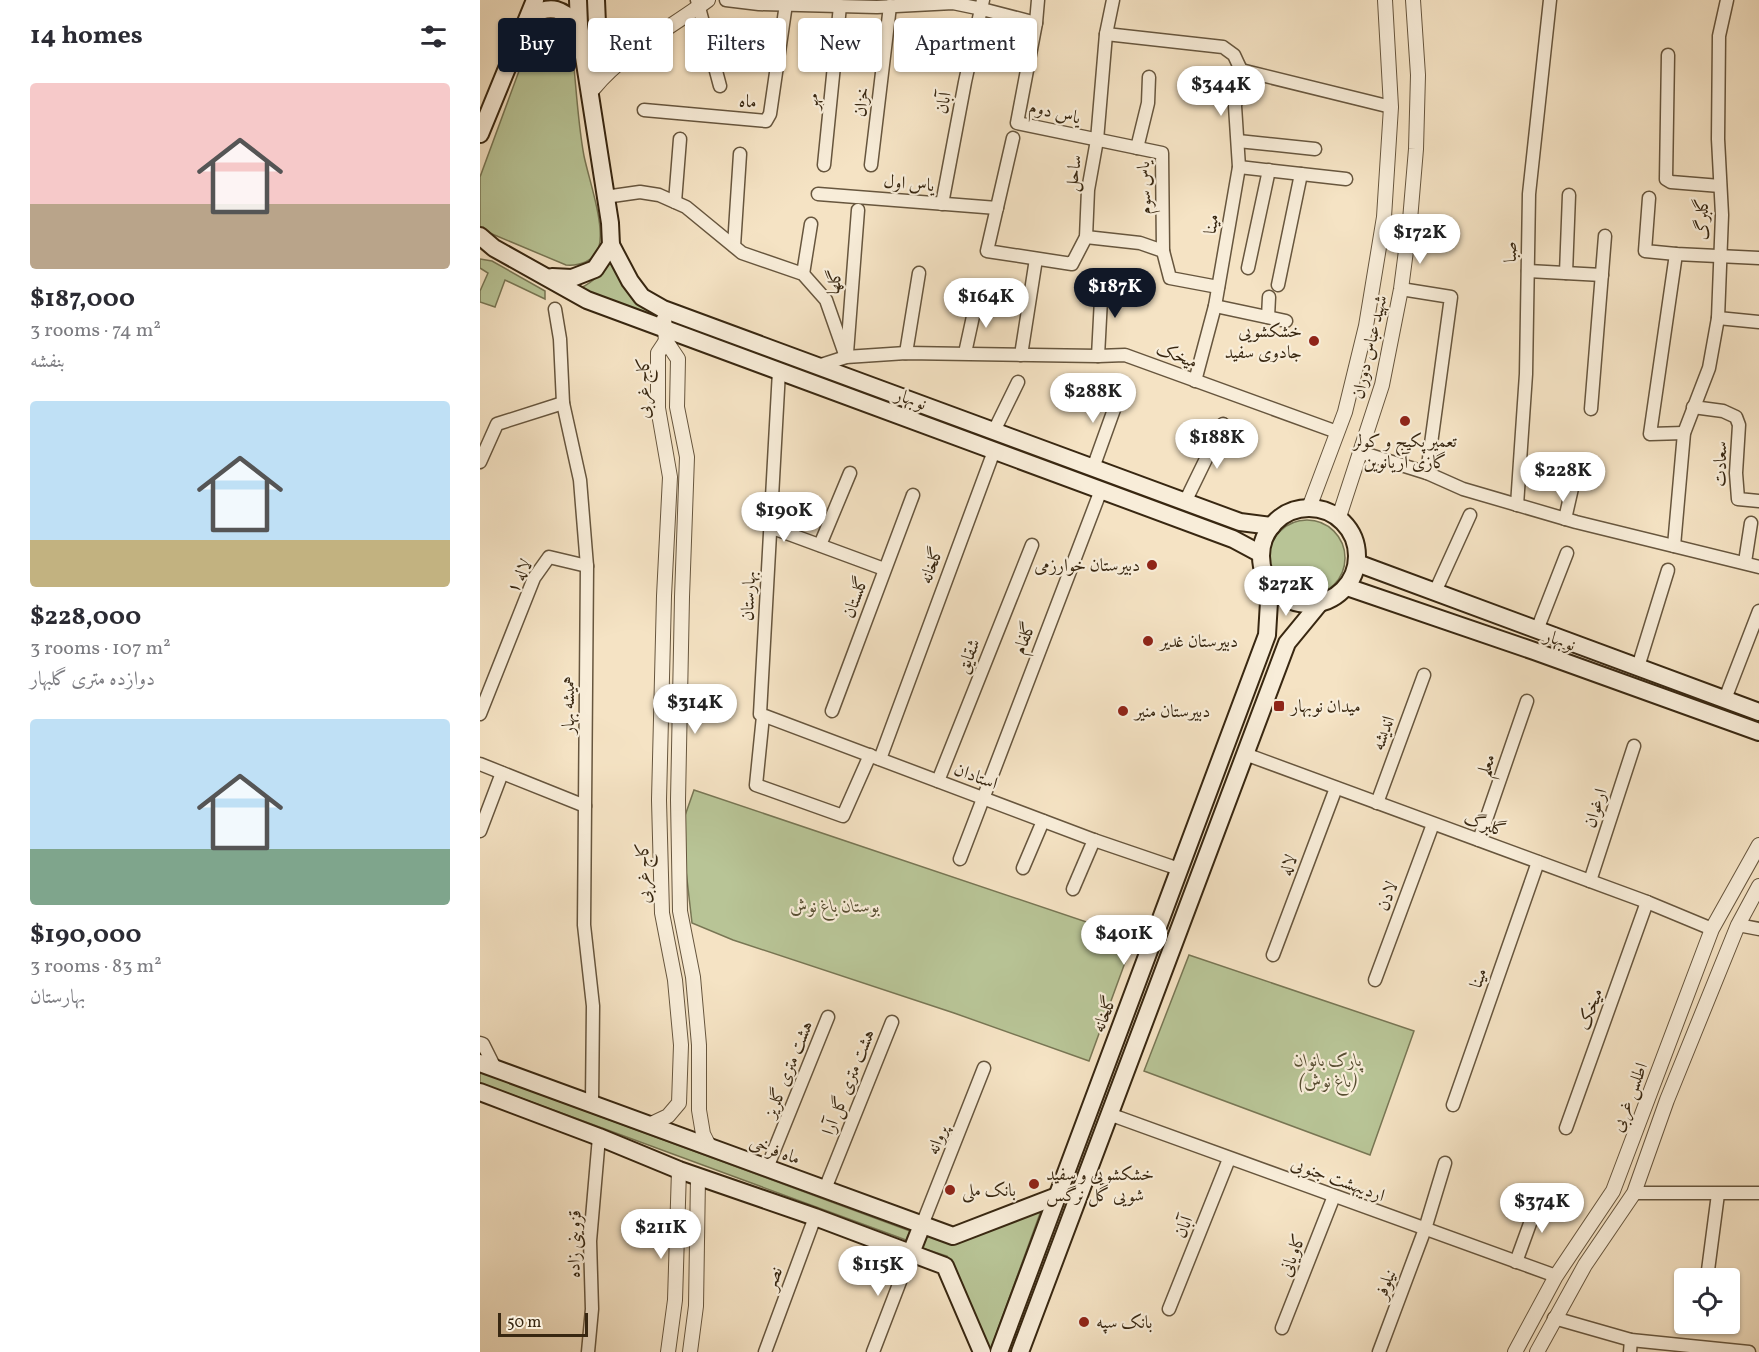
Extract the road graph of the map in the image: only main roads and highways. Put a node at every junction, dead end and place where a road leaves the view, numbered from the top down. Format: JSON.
{"nodes":[{"id":1,"x":578,"y":0,"type":"edge"},
{"id":2,"x":596,"y":0,"type":"edge"},
{"id":3,"x":532,"y":7,"type":"edge"},
{"id":4,"x":579,"y":25,"type":"junction"},
{"id":5,"x":591,"y":106,"type":"junction"},
{"id":6,"x":480,"y":131,"type":"edge"},
{"id":7,"x":480,"y":236,"type":"edge"},
{"id":8,"x":611,"y":244,"type":"junction"},
{"id":9,"x":487,"y":248,"type":"edge"},
{"id":10,"x":549,"y":277,"type":"junction"},
{"id":11,"x":1272,"y":526,"type":"junction"},
{"id":12,"x":1261,"y":554,"type":"junction"},
{"id":13,"x":1357,"y":563,"type":"junction"},
{"id":14,"x":1270,"y":585,"type":"junction"},
{"id":15,"x":1347,"y":587,"type":"junction"},
{"id":16,"x":1319,"y":604,"type":"junction"},
{"id":17,"x":1759,"y":712,"type":"edge"},
{"id":18,"x":1759,"y":732,"type":"edge"},
{"id":19,"x":487,"y":1065,"type":"edge"},
{"id":20,"x":480,"y":1092,"type":"edge"},
{"id":21,"x":1057,"y":1196,"type":"junction"},
{"id":22,"x":922,"y":1225,"type":"junction"},
{"id":23,"x":911,"y":1253,"type":"junction"},
{"id":24,"x":982,"y":1352,"type":"edge"},
{"id":25,"x":999,"y":1352,"type":"edge"},
{"id":26,"x":1020,"y":1352,"type":"edge"}],
"edges":[{"from":1,"to":4,"type":"main road","name":"نوبهار"},
{"from":2,"to":5,"type":"main road"},
{"from":3,"to":4,"type":"main road"},
{"from":3,"to":6,"type":"main road"},
{"from":4,"to":5,"type":"main road","name":"نوبهار"},
{"from":5,"to":8,"type":"main road","name":"نوبهار"},
{"from":7,"to":9,"type":"main road","name":"نوبهار"},
{"from":8,"to":10,"type":"main road"},
{"from":8,"to":11,"type":"main road","name":"نوبهار"},
{"from":9,"to":10,"type":"main road","name":"نوبهار"},
{"from":10,"to":12,"type":"main road","name":"نوبهار"},
{"from":11,"to":12,"type":"main road"},
{"from":11,"to":13,"type":"main road"},
{"from":12,"to":14,"type":"main road"},
{"from":13,"to":15,"type":"main road"},
{"from":13,"to":17,"type":"main road","name":"نوبهار"},
{"from":14,"to":16,"type":"main road"},
{"from":14,"to":21,"type":"main road","name":"گلخانه"},
{"from":15,"to":16,"type":"main road"},
{"from":15,"to":18,"type":"main road","name":"نوبهار"},
{"from":16,"to":26,"type":"main road"},
{"from":19,"to":22,"type":"main road","name":"ماه فرخی"},
{"from":20,"to":23,"type":"main road"},
{"from":21,"to":22,"type":"main road","name":"ماه فرخی"},
{"from":21,"to":25,"type":"main road","name":"گلخانه"},
{"from":22,"to":23,"type":"main road"},
{"from":23,"to":24,"type":"main road"}]}
